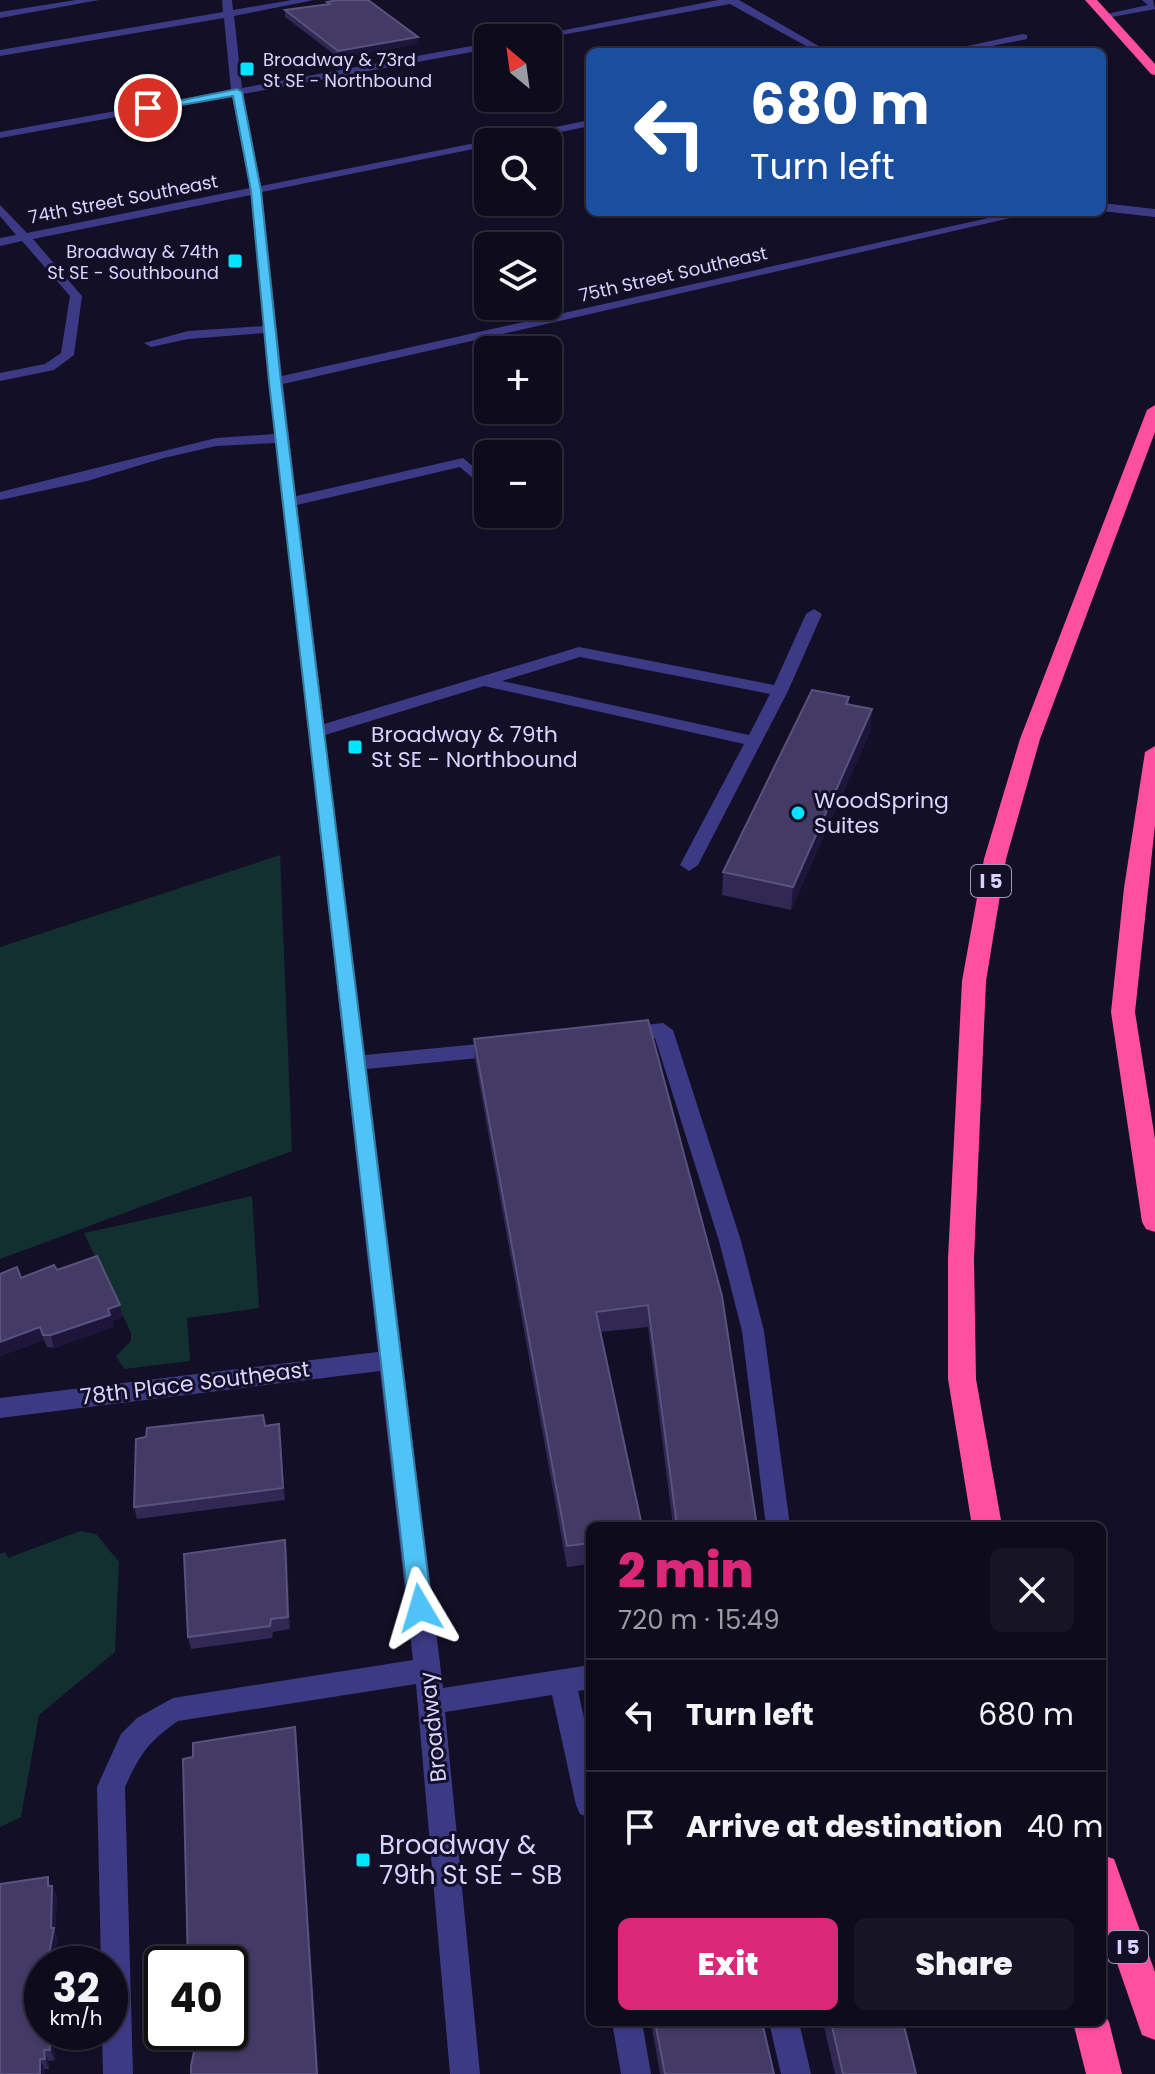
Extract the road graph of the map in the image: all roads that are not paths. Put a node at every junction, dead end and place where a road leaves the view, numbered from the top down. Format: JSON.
{"nodes":[{"id":1,"x":94,"y":0,"type":"edge"},
{"id":2,"x":227,"y":0,"type":"edge"},
{"id":3,"x":309,"y":0,"type":"edge"},
{"id":4,"x":732,"y":0,"type":"edge"},
{"id":5,"x":1091,"y":0,"type":"edge"},
{"id":6,"x":1147,"y":0,"type":"edge"},
{"id":7,"x":229,"y":13,"type":"junction"},
{"id":8,"x":0,"y":15,"type":"edge"},
{"id":9,"x":1107,"y":15,"type":"junction"},
{"id":10,"x":562,"y":32,"type":"edge"},
{"id":11,"x":1023,"y":37,"type":"dead end"},
{"id":12,"x":817,"y":48,"type":"edge"},
{"id":13,"x":966,"y":48,"type":"edge"},
{"id":14,"x":474,"y":49,"type":"edge"},
{"id":15,"x":0,"y":53,"type":"edge"},
{"id":16,"x":1155,"y":71,"type":"edge"},
{"id":17,"x":237,"y":92,"type":"junction"},
{"id":18,"x":586,"y":124,"type":"edge"},
{"id":19,"x":562,"y":129,"type":"edge"},
{"id":20,"x":0,"y":135,"type":"edge"},
{"id":21,"x":474,"y":146,"type":"edge"},
{"id":22,"x":256,"y":191,"type":"junction"},
{"id":23,"x":1106,"y":208,"type":"edge"},
{"id":24,"x":0,"y":209,"type":"edge"},
{"id":25,"x":1155,"y":213,"type":"edge"},
{"id":26,"x":1013,"y":216,"type":"edge"},
{"id":27,"x":24,"y":237,"type":"junction"},
{"id":28,"x":0,"y":242,"type":"edge"},
{"id":29,"x":270,"y":329,"type":"junction"},
{"id":30,"x":151,"y":343,"type":"dead end"},
{"id":31,"x":0,"y":377,"type":"edge"},
{"id":32,"x":275,"y":382,"type":"junction"},
{"id":33,"x":1155,"y":410,"type":"edge"},
{"id":34,"x":282,"y":438,"type":"junction"},
{"id":35,"x":474,"y":473,"type":"edge"},
{"id":36,"x":0,"y":496,"type":"edge"},
{"id":37,"x":290,"y":502,"type":"junction"},
{"id":38,"x":814,"y":614,"type":"dead end"},
{"id":39,"x":482,"y":682,"type":"junction"},
{"id":40,"x":780,"y":691,"type":"junction"},
{"id":41,"x":317,"y":732,"type":"junction"},
{"id":42,"x":754,"y":741,"type":"junction"},
{"id":43,"x":1155,"y":752,"type":"edge"},
{"id":44,"x":689,"y":865,"type":"dead end"},
{"id":45,"x":605,"y":1037,"type":"edge"},
{"id":46,"x":519,"y":1047,"type":"edge"},
{"id":47,"x":356,"y":1063,"type":"junction"},
{"id":48,"x":1155,"y":1222,"type":"edge"},
{"id":49,"x":391,"y":1360,"type":"junction"},
{"id":50,"x":962,"y":1379,"type":"junction"},
{"id":51,"x":0,"y":1408,"type":"edge"},
{"id":52,"x":777,"y":1522,"type":"edge"},
{"id":53,"x":986,"y":1522,"type":"edge"},
{"id":54,"x":1000,"y":1522,"type":"edge"},
{"id":55,"x":427,"y":1670,"type":"junction"},
{"id":56,"x":586,"y":1678,"type":"edge"},
{"id":57,"x":562,"y":1681,"type":"junction"},
{"id":58,"x":431,"y":1702,"type":"junction"},
{"id":59,"x":586,"y":1787,"type":"edge"},
{"id":60,"x":1106,"y":1882,"type":"edge"},
{"id":61,"x":1155,"y":2022,"type":"edge"},
{"id":62,"x":628,"y":2026,"type":"edge"},
{"id":63,"x":785,"y":2026,"type":"edge"},
{"id":64,"x":1092,"y":2026,"type":"edge"},
{"id":65,"x":118,"y":2074,"type":"edge"},
{"id":66,"x":465,"y":2074,"type":"edge"},
{"id":67,"x":636,"y":2074,"type":"edge"},
{"id":68,"x":796,"y":2074,"type":"edge"},
{"id":69,"x":1104,"y":2074,"type":"edge"}],
"edges":[{"from":1,"to":8,"type":"street"},
{"from":2,"to":7,"type":"street","name":"Broadway"},
{"from":3,"to":7,"type":"street"},
{"from":4,"to":10,"type":"street"},
{"from":4,"to":12,"type":"street"},
{"from":5,"to":9,"type":"highway"},
{"from":6,"to":9,"type":"street"},
{"from":7,"to":15,"type":"street"},
{"from":7,"to":17,"type":"street","name":"Broadway"},
{"from":9,"to":16,"type":"highway"},
{"from":11,"to":13,"type":"street"},
{"from":14,"to":17,"type":"street"},
{"from":17,"to":20,"type":"street"},
{"from":17,"to":22,"type":"street","name":"Broadway"},
{"from":18,"to":19,"type":"street"},
{"from":21,"to":22,"type":"street","name":"74th Street Southeast"},
{"from":22,"to":27,"type":"street","name":"74th Street Southeast"},
{"from":22,"to":29,"type":"street","name":"Broadway"},
{"from":23,"to":25,"type":"street"},
{"from":24,"to":27,"type":"street"},
{"from":26,"to":32,"type":"street","name":"75th Street Southeast"},
{"from":27,"to":28,"type":"street","name":"74th Street Southeast"},
{"from":27,"to":31,"type":"street"},
{"from":29,"to":30,"type":"street"},
{"from":29,"to":32,"type":"street","name":"Broadway"},
{"from":32,"to":34,"type":"street","name":"Broadway"},
{"from":33,"to":50,"type":"highway","number":"I 5"},
{"from":34,"to":36,"type":"street"},
{"from":34,"to":37,"type":"street","name":"Broadway"},
{"from":35,"to":37,"type":"street"},
{"from":37,"to":41,"type":"street","name":"Broadway"},
{"from":38,"to":40,"type":"street"},
{"from":39,"to":40,"type":"street"},
{"from":39,"to":41,"type":"street"},
{"from":39,"to":42,"type":"street"},
{"from":40,"to":42,"type":"street"},
{"from":41,"to":47,"type":"street","name":"Broadway"},
{"from":42,"to":44,"type":"street"},
{"from":43,"to":48,"type":"highway"},
{"from":45,"to":52,"type":"street"},
{"from":46,"to":47,"type":"street"},
{"from":47,"to":49,"type":"street","name":"Broadway"},
{"from":49,"to":51,"type":"street","name":"78th Place Southeast"},
{"from":49,"to":55,"type":"street","name":"Broadway"},
{"from":50,"to":53,"type":"highway"},
{"from":50,"to":54,"type":"highway","number":"I 5"},
{"from":55,"to":58,"type":"street","name":"Broadway"},
{"from":55,"to":65,"type":"street"},
{"from":56,"to":57,"type":"street"},
{"from":57,"to":58,"type":"street"},
{"from":57,"to":59,"type":"street"},
{"from":58,"to":66,"type":"street","name":"Broadway"},
{"from":60,"to":61,"type":"highway","number":"I 5"},
{"from":62,"to":67,"type":"street"},
{"from":63,"to":68,"type":"street"},
{"from":64,"to":69,"type":"highway"}]}
